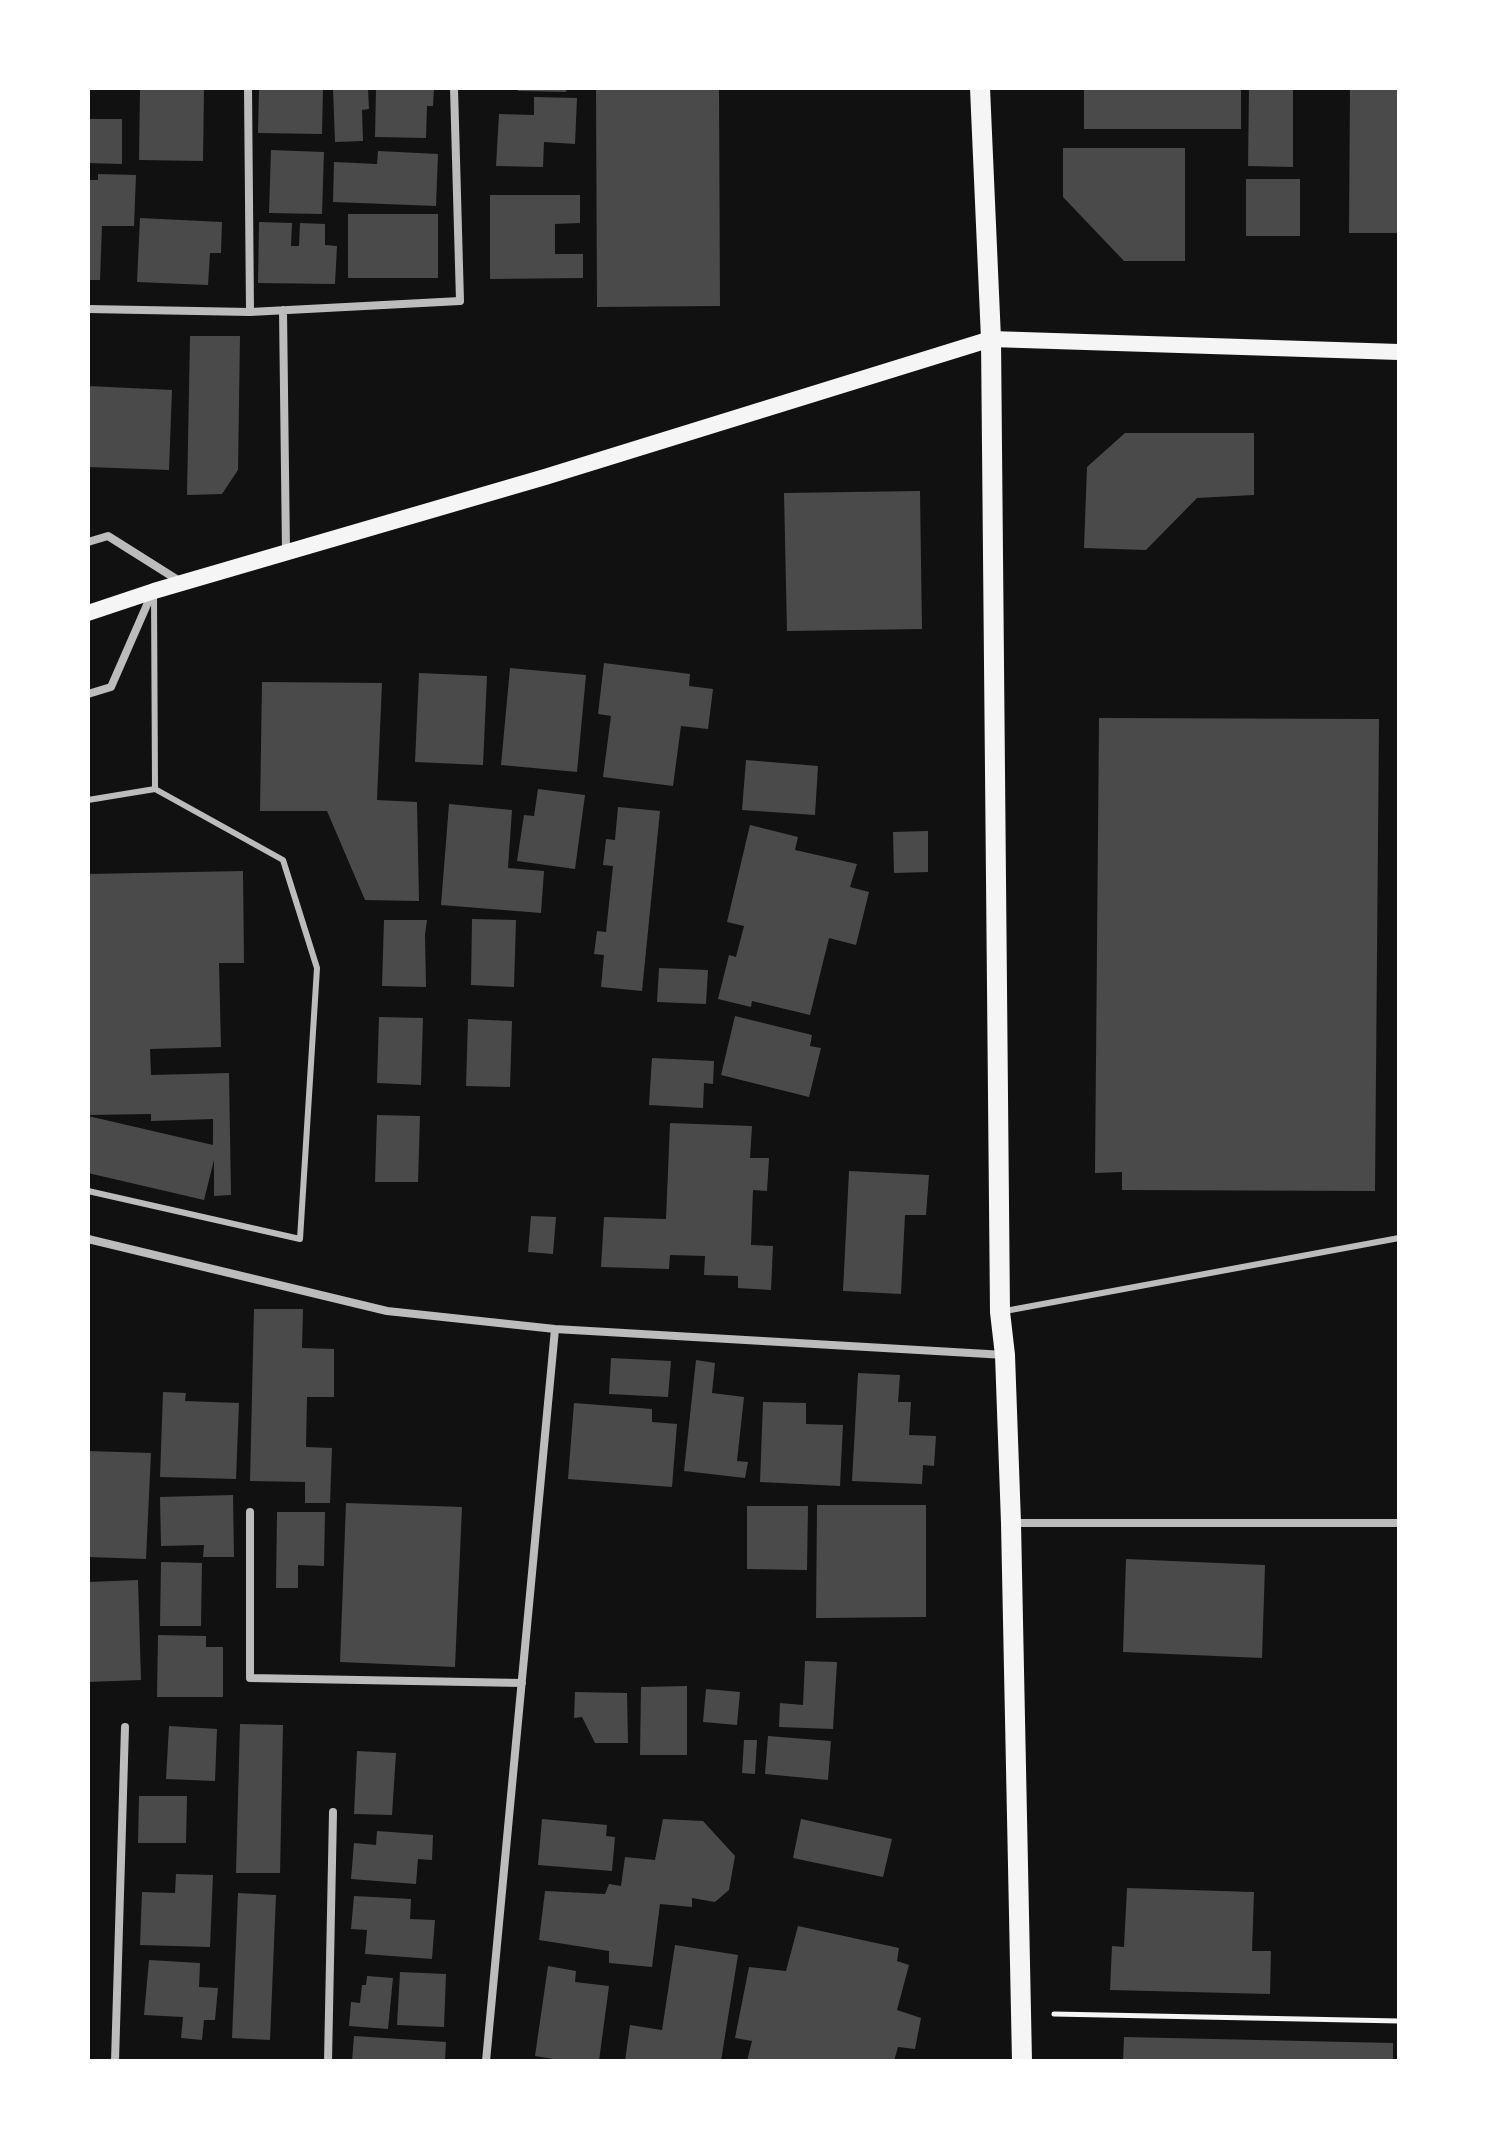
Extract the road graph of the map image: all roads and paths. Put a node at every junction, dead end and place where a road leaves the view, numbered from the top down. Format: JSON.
{"nodes":[{"id":1,"x":248,"y":88,"type":"edge"},
{"id":2,"x":454,"y":88,"type":"edge"},
{"id":3,"x":980,"y":88,"type":"edge"},
{"id":4,"x":88,"y":309,"type":"edge"},
{"id":5,"x":283,"y":310,"type":"junction"},
{"id":6,"x":250,"y":312,"type":"junction"},
{"id":7,"x":991,"y":339,"type":"junction"},
{"id":8,"x":1399,"y":352,"type":"edge"},
{"id":9,"x":88,"y":542,"type":"edge"},
{"id":10,"x":286,"y":552,"type":"junction"},
{"id":11,"x":181,"y":583,"type":"junction"},
{"id":12,"x":154,"y":591,"type":"junction"},
{"id":13,"x":88,"y":613,"type":"edge"},
{"id":14,"x":88,"y":694,"type":"edge"},
{"id":15,"x":155,"y":789,"type":"junction"},
{"id":16,"x":88,"y":800,"type":"edge"},
{"id":17,"x":88,"y":1191,"type":"edge"},
{"id":18,"x":1399,"y":1238,"type":"edge"},
{"id":19,"x":88,"y":1239,"type":"edge"},
{"id":20,"x":1000,"y":1312,"type":"junction"},
{"id":21,"x":555,"y":1329,"type":"junction"},
{"id":22,"x":1005,"y":1355,"type":"junction"},
{"id":23,"x":250,"y":1512,"type":"dead end"},
{"id":24,"x":1011,"y":1523,"type":"junction"},
{"id":25,"x":1399,"y":1523,"type":"edge"},
{"id":26,"x":522,"y":1683,"type":"junction"},
{"id":27,"x":125,"y":1727,"type":"dead end"},
{"id":28,"x":333,"y":1812,"type":"dead end"},
{"id":29,"x":1021,"y":2013,"type":"junction"},
{"id":30,"x":1399,"y":2021,"type":"edge"},
{"id":31,"x":115,"y":2061,"type":"edge"},
{"id":32,"x":328,"y":2061,"type":"edge"},
{"id":33,"x":486,"y":2061,"type":"edge"},
{"id":34,"x":1022,"y":2061,"type":"edge"}],
"edges":[{"from":1,"to":6,"type":"street"},
{"from":2,"to":5,"type":"street"},
{"from":3,"to":7,"type":"main road"},
{"from":4,"to":6,"type":"street"},
{"from":5,"to":6,"type":"street"},
{"from":5,"to":10,"type":"street"},
{"from":7,"to":8,"type":"main road"},
{"from":7,"to":10,"type":"main road"},
{"from":7,"to":20,"type":"main road"},
{"from":9,"to":11,"type":"street"},
{"from":10,"to":11,"type":"main road"},
{"from":11,"to":12,"type":"main road"},
{"from":12,"to":13,"type":"main road"},
{"from":12,"to":14,"type":"street"},
{"from":12,"to":15,"type":"lane"},
{"from":15,"to":16,"type":"lane"},
{"from":15,"to":17,"type":"lane"},
{"from":18,"to":20,"type":"lane"},
{"from":19,"to":21,"type":"street"},
{"from":20,"to":22,"type":"main road"},
{"from":21,"to":22,"type":"street"},
{"from":21,"to":26,"type":"street"},
{"from":22,"to":24,"type":"main road"},
{"from":23,"to":26,"type":"street"},
{"from":24,"to":25,"type":"street"},
{"from":24,"to":29,"type":"main road"},
{"from":26,"to":33,"type":"street"},
{"from":27,"to":31,"type":"street"},
{"from":28,"to":32,"type":"street"},
{"from":29,"to":30,"type":"path"},
{"from":29,"to":34,"type":"main road"}]}
